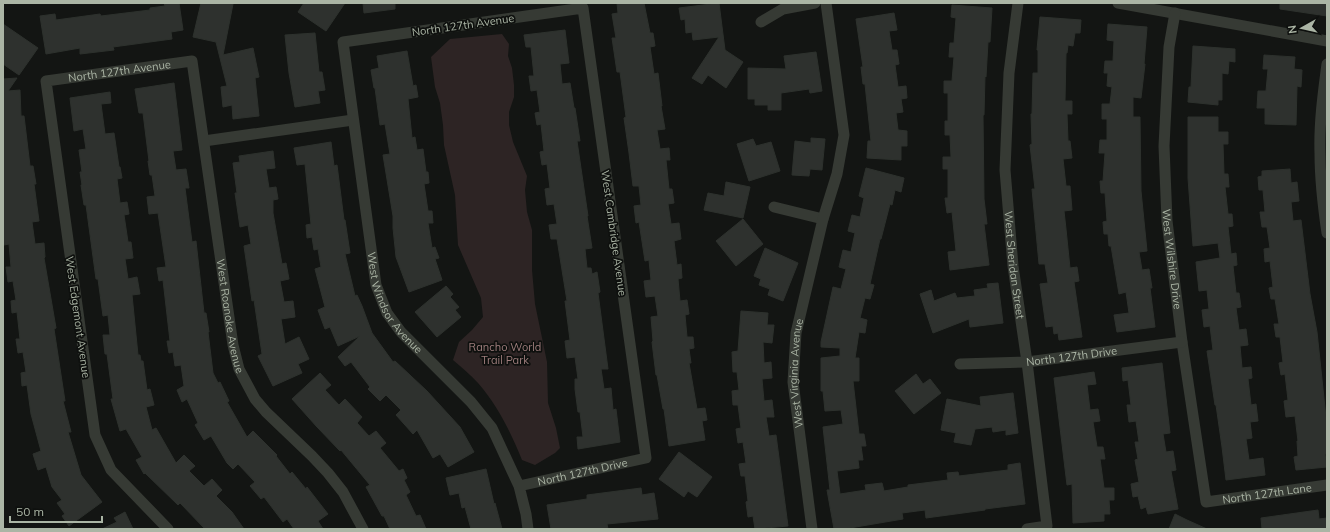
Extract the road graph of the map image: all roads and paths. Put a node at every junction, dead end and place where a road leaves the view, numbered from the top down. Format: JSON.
{"nodes":[{"id":1,"x":815,"y":3,"type":"edge"},
{"id":2,"x":826,"y":3,"type":"edge"},
{"id":3,"x":1018,"y":3,"type":"edge"},
{"id":4,"x":1118,"y":3,"type":"edge"},
{"id":5,"x":583,"y":8,"type":"joint"},
{"id":6,"x":1175,"y":13,"type":"junction"},
{"id":7,"x":761,"y":22,"type":"dead end"},
{"id":8,"x":1327,"y":41,"type":"edge"},
{"id":9,"x":343,"y":42,"type":"joint"},
{"id":10,"x":192,"y":61,"type":"joint"},
{"id":11,"x":1327,"y":64,"type":"edge"},
{"id":12,"x":46,"y":81,"type":"joint"},
{"id":13,"x":353,"y":120,"type":"junction"},
{"id":14,"x":204,"y":141,"type":"junction"},
{"id":15,"x":774,"y":207,"type":"dead end"},
{"id":16,"x":823,"y":219,"type":"junction"},
{"id":17,"x":1327,"y":233,"type":"edge"},
{"id":18,"x":1182,"y":342,"type":"junction"},
{"id":19,"x":1027,"y":362,"type":"junction"},
{"id":20,"x":960,"y":364,"type":"dead end"},
{"id":21,"x":646,"y":458,"type":"joint"},
{"id":22,"x":1327,"y":485,"type":"edge"},
{"id":23,"x":519,"y":486,"type":"junction"},
{"id":24,"x":1206,"y":502,"type":"joint"},
{"id":25,"x":168,"y":529,"type":"edge"},
{"id":26,"x":363,"y":529,"type":"edge"},
{"id":27,"x":528,"y":529,"type":"edge"},
{"id":28,"x":812,"y":529,"type":"edge"},
{"id":29,"x":1027,"y":529,"type":"edge"}],
"edges":[{"from":1,"to":7,"type":"street"},
{"from":2,"to":16,"type":"street","name":"West Virginia Avenue"},
{"from":3,"to":19,"type":"street","name":"West Sheridan Street"},
{"from":4,"to":6,"type":"street"},
{"from":5,"to":9,"type":"street","name":"North 127th Avenue"},
{"from":5,"to":21,"type":"street","name":"West Cambridge Avenue"},
{"from":6,"to":8,"type":"street"},
{"from":6,"to":18,"type":"street","name":"West Wilshire Drive"},
{"from":9,"to":13,"type":"street","name":"West Windsor Avenue"},
{"from":10,"to":12,"type":"street","name":"North 127th Avenue"},
{"from":10,"to":14,"type":"street","name":"West Roanoke Avenue"},
{"from":11,"to":17,"type":"street"},
{"from":12,"to":25,"type":"street","name":"West Edgemont Avenue"},
{"from":13,"to":14,"type":"street"},
{"from":13,"to":23,"type":"street","name":"West Windsor Avenue"},
{"from":14,"to":26,"type":"street","name":"West Roanoke Avenue"},
{"from":15,"to":16,"type":"street"},
{"from":16,"to":28,"type":"street","name":"West Virginia Avenue"},
{"from":18,"to":19,"type":"street","name":"North 127th Drive"},
{"from":18,"to":24,"type":"street","name":"West Wilshire Drive"},
{"from":19,"to":20,"type":"street","name":"North 127th Drive"},
{"from":19,"to":29,"type":"street","name":"West Sheridan Street"},
{"from":21,"to":23,"type":"street","name":"North 127th Drive"},
{"from":22,"to":24,"type":"street","name":"North 127th Lane"},
{"from":23,"to":27,"type":"street","name":"West Windsor Avenue"}]}
